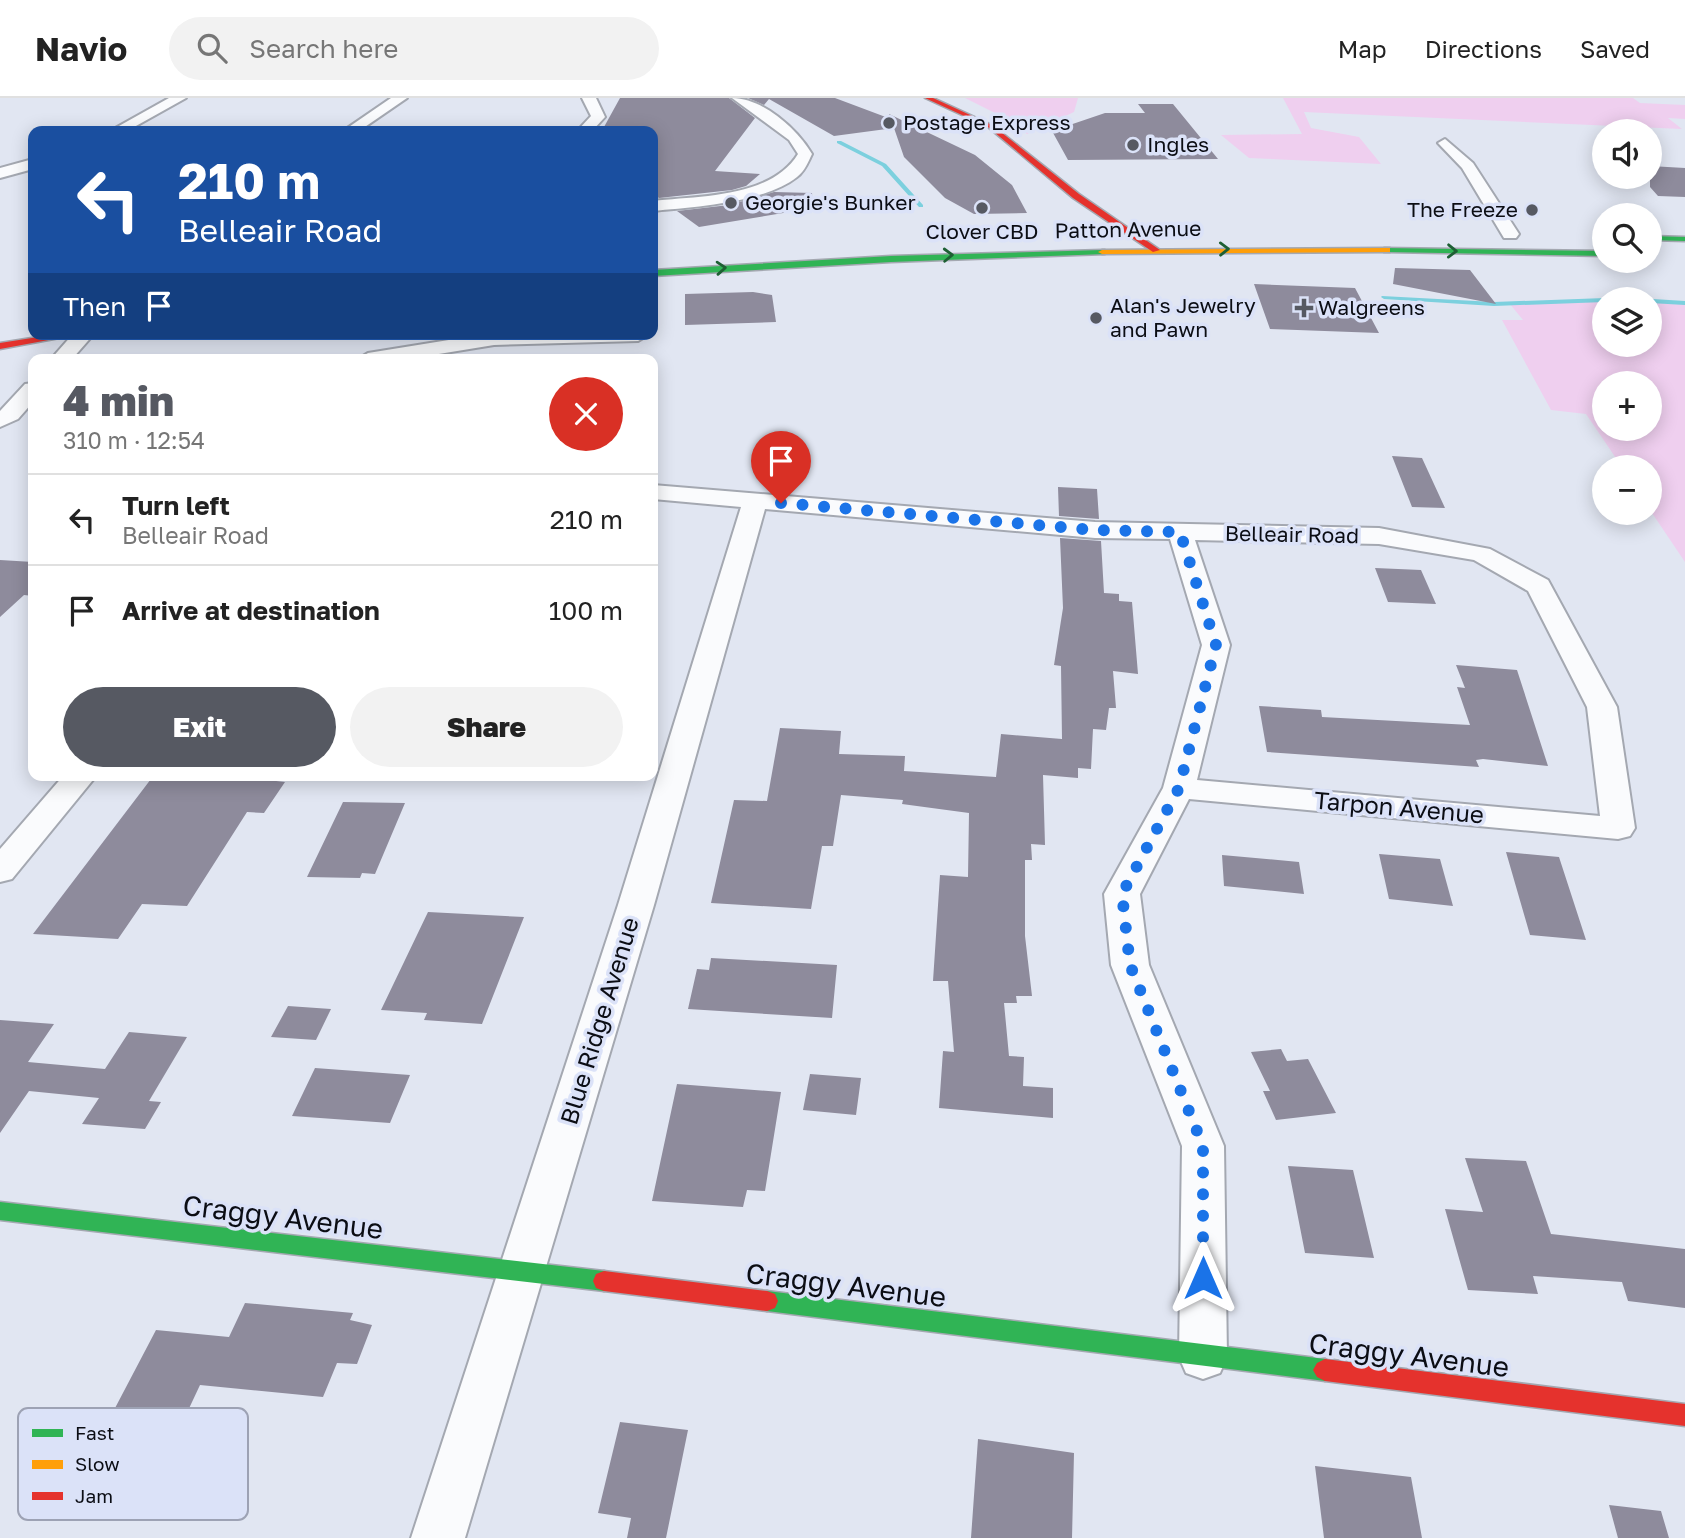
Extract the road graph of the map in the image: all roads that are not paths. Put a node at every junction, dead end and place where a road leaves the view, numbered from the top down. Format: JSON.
{"nodes":[{"id":1,"x":179,"y":98,"type":"edge"},
{"id":2,"x":400,"y":98,"type":"edge"},
{"id":3,"x":589,"y":98,"type":"edge"},
{"id":4,"x":739,"y":98,"type":"edge"},
{"id":5,"x":928,"y":98,"type":"edge"},
{"id":6,"x":126,"y":126,"type":"edge"},
{"id":7,"x":358,"y":126,"type":"edge"},
{"id":8,"x":589,"y":126,"type":"edge"},
{"id":9,"x":1445,"y":143,"type":"dead end"},
{"id":10,"x":28,"y":165,"type":"edge"},
{"id":11,"x":0,"y":173,"type":"edge"},
{"id":12,"x":658,"y":205,"type":"edge"},
{"id":13,"x":1134,"y":233,"type":"junction"},
{"id":14,"x":1160,"y":233,"type":"dead end"},
{"id":15,"x":1107,"y":234,"type":"dead end"},
{"id":16,"x":1510,"y":235,"type":"dead end"},
{"id":17,"x":1662,"y":238,"type":"edge"},
{"id":18,"x":1685,"y":239,"type":"edge"},
{"id":19,"x":1156,"y":250,"type":"junction"},
{"id":20,"x":1592,"y":254,"type":"edge"},
{"id":21,"x":658,"y":273,"type":"edge"},
{"id":22,"x":28,"y":325,"type":"edge"},
{"id":23,"x":11,"y":327,"type":"dead end"},
{"id":24,"x":38,"y":340,"type":"edge"},
{"id":25,"x":78,"y":340,"type":"edge"},
{"id":26,"x":488,"y":340,"type":"edge"},
{"id":27,"x":0,"y":346,"type":"edge"},
{"id":28,"x":66,"y":354,"type":"edge"},
{"id":29,"x":400,"y":354,"type":"edge"},
{"id":30,"x":28,"y":394,"type":"edge"},
{"id":31,"x":28,"y":412,"type":"edge"},
{"id":32,"x":5,"y":417,"type":"edge"},
{"id":33,"x":658,"y":492,"type":"edge"},
{"id":34,"x":755,"y":501,"type":"junction"},
{"id":35,"x":1180,"y":532,"type":"junction"},
{"id":36,"x":77,"y":781,"type":"edge"},
{"id":37,"x":1179,"y":788,"type":"junction"},
{"id":38,"x":1618,"y":828,"type":"joint"},
{"id":39,"x":0,"y":871,"type":"edge"},
{"id":40,"x":0,"y":1211,"type":"edge"},
{"id":41,"x":523,"y":1271,"type":"junction"},
{"id":42,"x":1203,"y":1357,"type":"junction"},
{"id":43,"x":1685,"y":1415,"type":"edge"},
{"id":44,"x":438,"y":1538,"type":"edge"}],
"edges":[{"from":1,"to":6,"type":"street"},
{"from":2,"to":7,"type":"street"},
{"from":3,"to":8,"type":"street"},
{"from":4,"to":12,"type":"street"},
{"from":5,"to":13,"type":"main road"},
{"from":9,"to":16,"type":"street"},
{"from":10,"to":11,"type":"street"},
{"from":13,"to":14,"type":"main road","name":"Patton Avenue"},
{"from":13,"to":15,"type":"main road","name":"Patton Avenue"},
{"from":13,"to":19,"type":"main road"},
{"from":17,"to":18,"type":"main road"},
{"from":19,"to":20,"type":"main road","name":"Patton Avenue","one_way":true},
{"from":21,"to":19,"type":"main road","name":"Patton Avenue","one_way":true},
{"from":22,"to":23,"type":"main road"},
{"from":24,"to":27,"type":"main road"},
{"from":25,"to":28,"type":"street"},
{"from":26,"to":29,"type":"street"},
{"from":30,"to":32,"type":"street"},
{"from":31,"to":32,"type":"street"},
{"from":33,"to":34,"type":"street","name":"Belleair Road"},
{"from":34,"to":35,"type":"street","name":"Belleair Road"},
{"from":34,"to":41,"type":"street","name":"Blue Ridge Avenue"},
{"from":35,"to":37,"type":"street"},
{"from":35,"to":38,"type":"street","name":"Belleair Road"},
{"from":36,"to":39,"type":"street"},
{"from":37,"to":38,"type":"street","name":"Tarpon Avenue"},
{"from":37,"to":42,"type":"street"},
{"from":40,"to":41,"type":"main road","name":"Craggy Avenue"},
{"from":41,"to":42,"type":"main road","name":"Craggy Avenue"},
{"from":41,"to":44,"type":"street","name":"Blue Ridge Avenue"},
{"from":42,"to":43,"type":"main road","name":"Craggy Avenue"}]}
